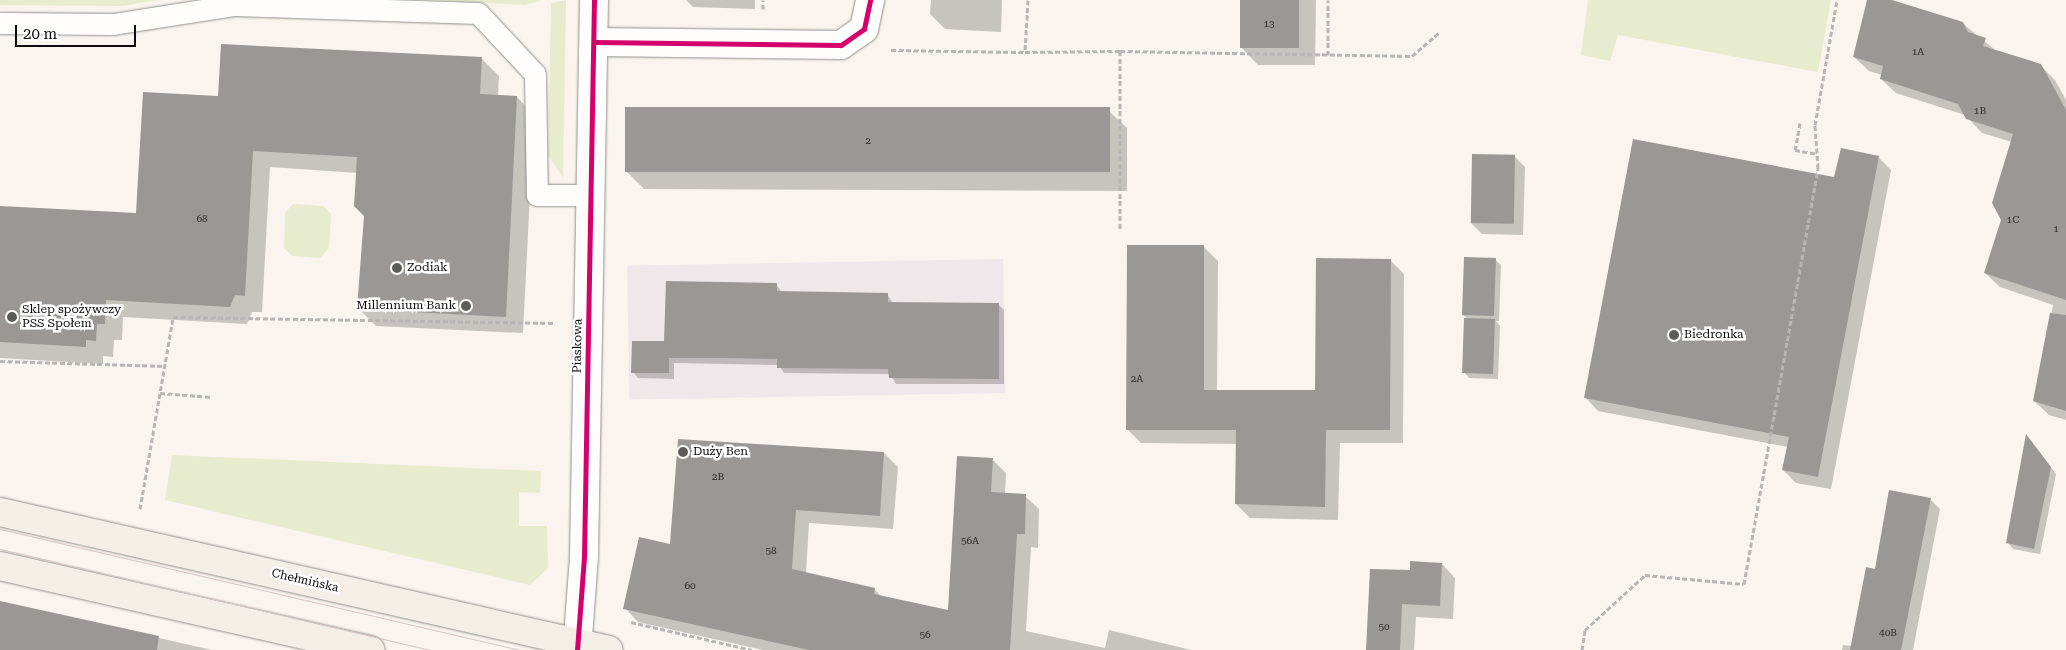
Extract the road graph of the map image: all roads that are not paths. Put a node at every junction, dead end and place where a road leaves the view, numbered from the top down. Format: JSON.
{"nodes":[{"id":1,"x":594,"y":0,"type":"edge"},
{"id":2,"x":870,"y":0,"type":"edge"},
{"id":3,"x":0,"y":23,"type":"edge"},
{"id":4,"x":594,"y":42,"type":"junction"},
{"id":5,"x":591,"y":195,"type":"junction"},
{"id":6,"x":0,"y":512,"type":"edge"},
{"id":7,"x":0,"y":566,"type":"edge"},
{"id":8,"x":578,"y":646,"type":"edge"},
{"id":9,"x":371,"y":650,"type":"edge"},
{"id":10,"x":609,"y":650,"type":"edge"}],
"edges":[{"from":1,"to":4,"type":"street","name":"Piaskowa"},
{"from":2,"to":4,"type":"street"},
{"from":3,"to":5,"type":"lane"},
{"from":4,"to":5,"type":"street","name":"Piaskowa"},
{"from":5,"to":8,"type":"street","name":"Piaskowa"},
{"from":6,"to":8,"type":"main road","name":"Chełmińska"},
{"from":7,"to":9,"type":"main road"},
{"from":8,"to":10,"type":"main road","name":"Chełmińska"}]}
